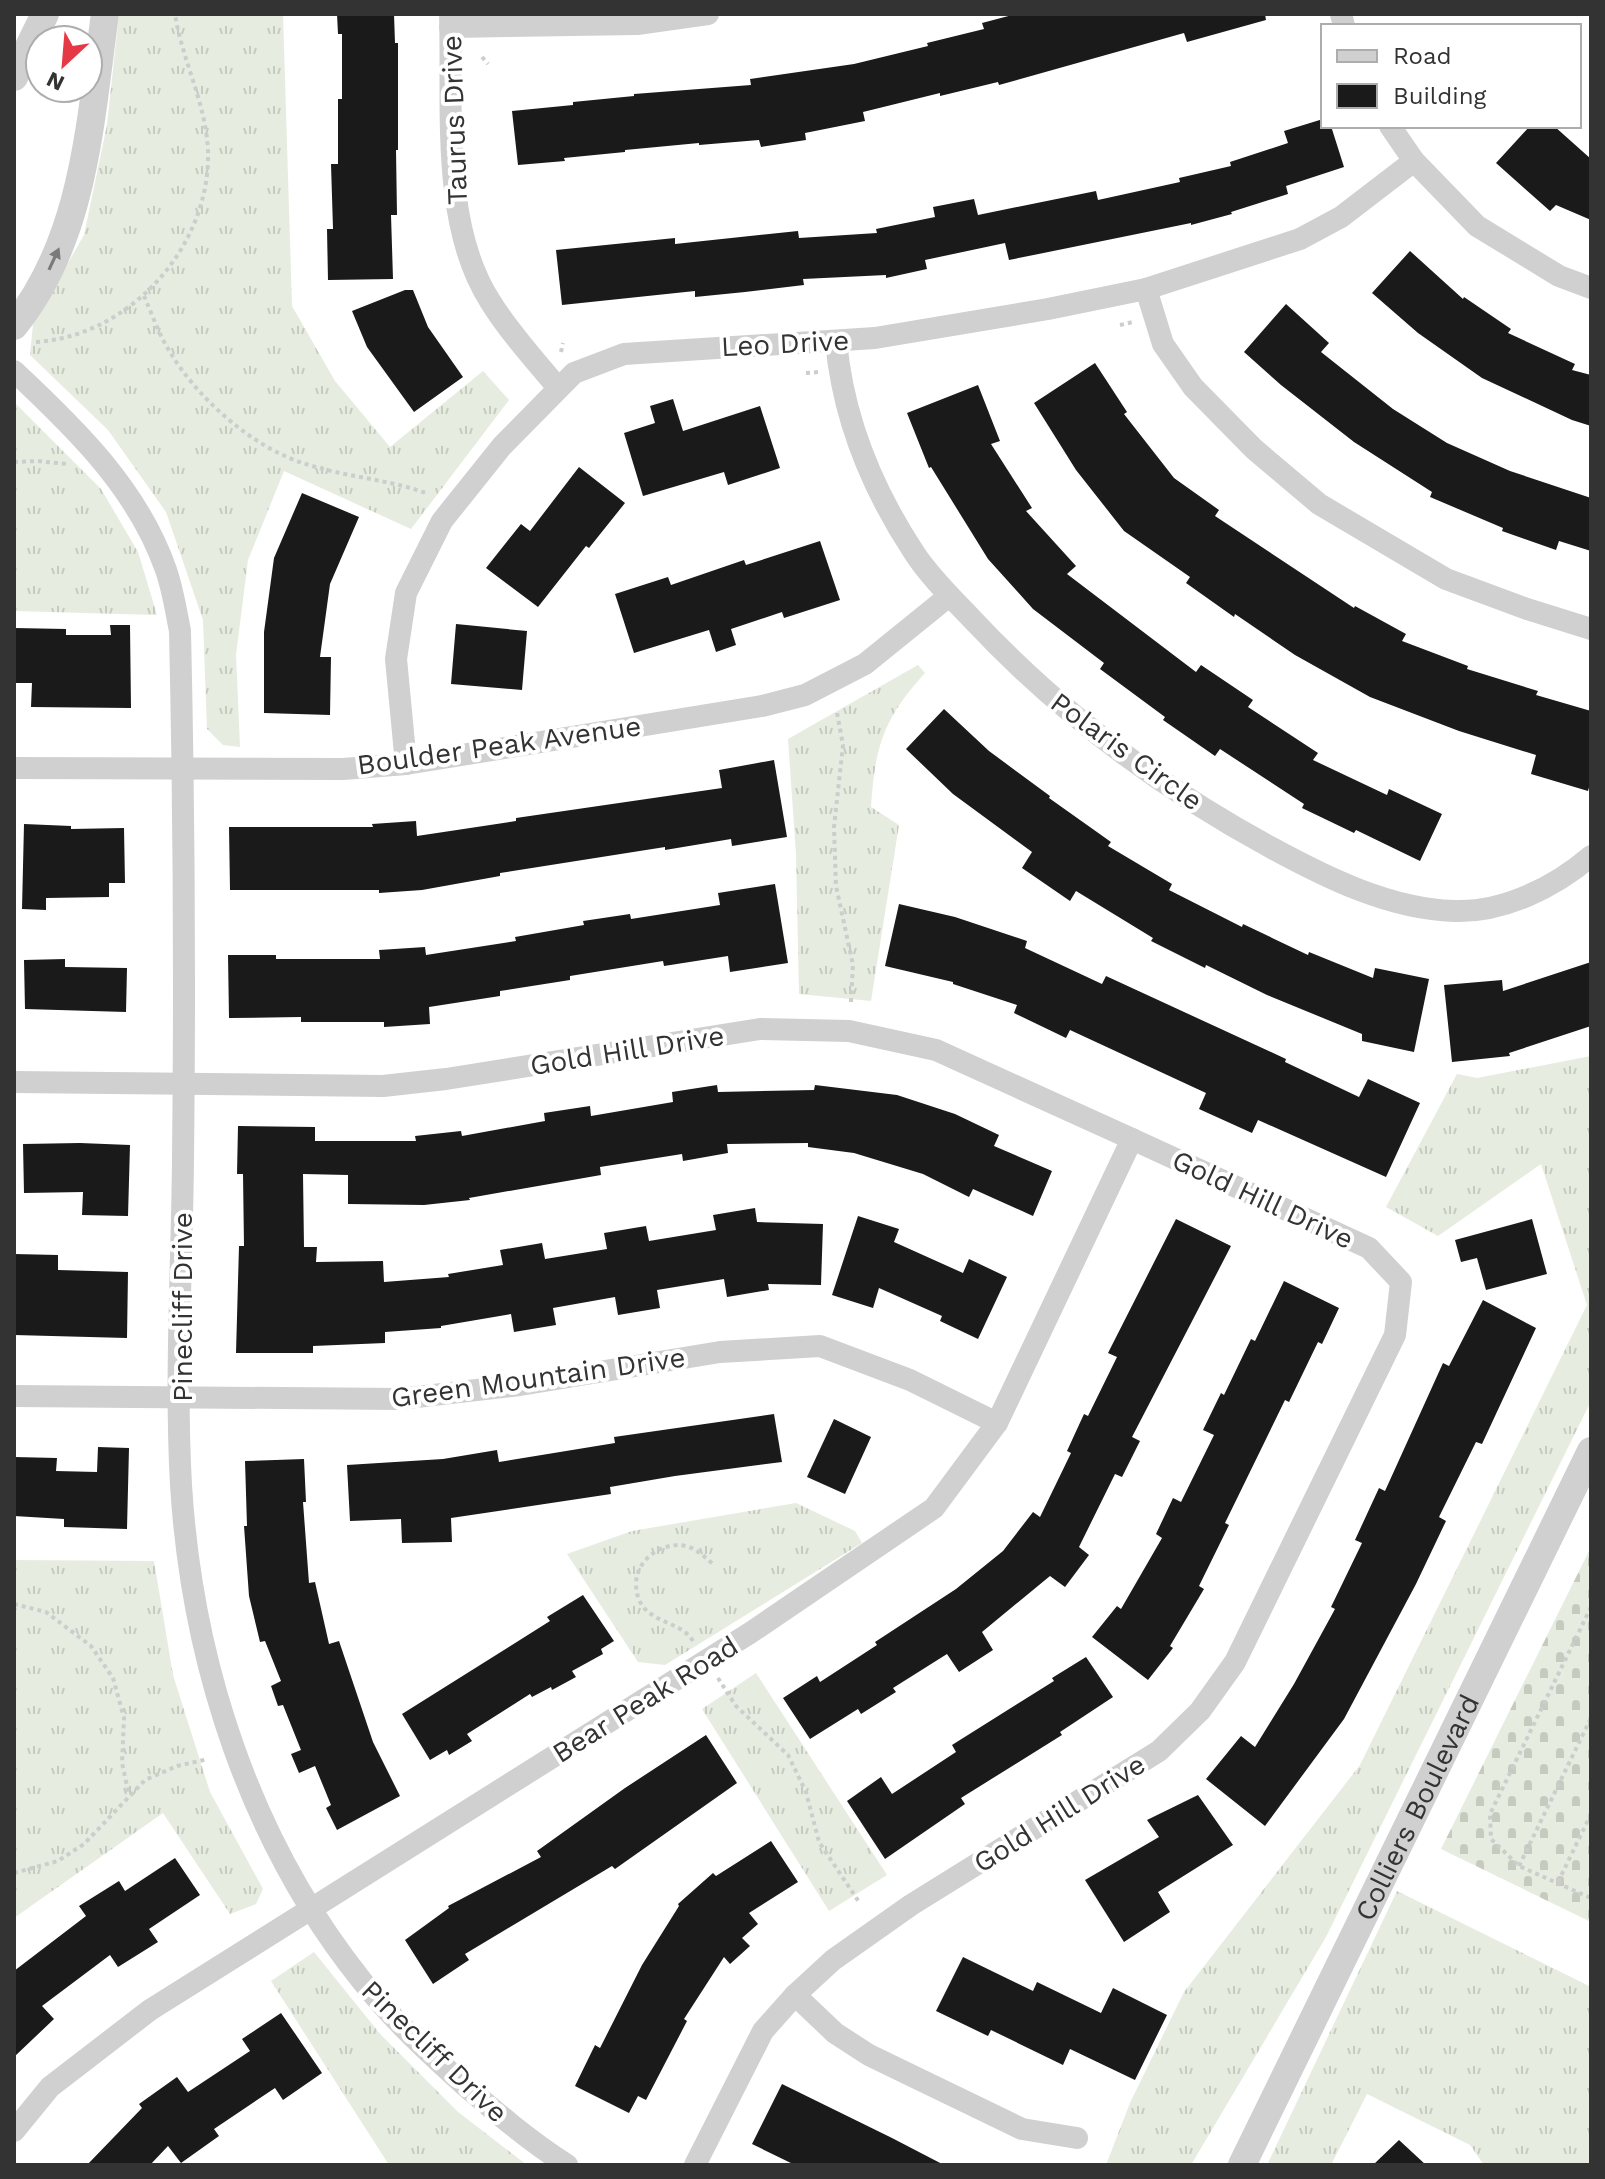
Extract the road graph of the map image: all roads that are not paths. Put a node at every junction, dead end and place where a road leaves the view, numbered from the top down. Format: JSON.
{"nodes":[{"id":1,"x":45,"y":14,"type":"edge"},
{"id":2,"x":105,"y":14,"type":"edge"},
{"id":3,"x":708,"y":14,"type":"edge"},
{"id":4,"x":450,"y":21,"type":"edge"},
{"id":5,"x":14,"y":77,"type":"edge"},
{"id":6,"x":1391,"y":128,"type":"edge"},
{"id":7,"x":1414,"y":161,"type":"junction"},
{"id":8,"x":1591,"y":288,"type":"edge"},
{"id":9,"x":1146,"y":289,"type":"junction"},
{"id":10,"x":19,"y":334,"type":"edge"},
{"id":11,"x":836,"y":341,"type":"junction"},
{"id":12,"x":14,"y":371,"type":"edge"},
{"id":13,"x":558,"y":388,"type":"junction"},
{"id":14,"x":949,"y":596,"type":"junction"},
{"id":15,"x":1591,"y":629,"type":"edge"},
{"id":16,"x":406,"y":764,"type":"junction"},
{"id":17,"x":14,"y":768,"type":"edge"},
{"id":18,"x":183,"y":768,"type":"junction"},
{"id":19,"x":1591,"y":856,"type":"edge"},
{"id":20,"x":14,"y":1082,"type":"edge"},
{"id":21,"x":184,"y":1084,"type":"junction"},
{"id":22,"x":1132,"y":1139,"type":"junction"},
{"id":23,"x":14,"y":1396,"type":"edge"},
{"id":24,"x":181,"y":1397,"type":"junction"},
{"id":25,"x":997,"y":1423,"type":"junction"},
{"id":26,"x":1591,"y":1451,"type":"edge"},
{"id":27,"x":310,"y":1910,"type":"junction"},
{"id":28,"x":795,"y":1995,"type":"junction"},
{"id":29,"x":14,"y":2131,"type":"edge"},
{"id":30,"x":1077,"y":2138,"type":"dead end"},
{"id":31,"x":567,"y":2165,"type":"edge"},
{"id":32,"x":695,"y":2165,"type":"edge"},
{"id":33,"x":1242,"y":2165,"type":"edge"}],
"edges":[{"from":1,"to":5,"type":"street"},
{"from":10,"to":2,"type":"street","one_way":true},
{"from":3,"to":4,"type":"street"},
{"from":4,"to":13,"type":"street","name":"Taurus Drive"},
{"from":6,"to":7,"type":"street"},
{"from":7,"to":8,"type":"street"},
{"from":7,"to":9,"type":"street","name":"Leo Drive"},
{"from":9,"to":11,"type":"street","name":"Leo Drive"},
{"from":9,"to":15,"type":"street"},
{"from":11,"to":13,"type":"street","name":"Leo Drive"},
{"from":11,"to":14,"type":"street","name":"Polaris Circle"},
{"from":12,"to":18,"type":"street","name":"Pinecliff Drive"},
{"from":13,"to":16,"type":"street","name":"Leo Drive"},
{"from":14,"to":16,"type":"street","name":"Boulder Peak Avenue"},
{"from":14,"to":19,"type":"street","name":"Polaris Circle"},
{"from":16,"to":18,"type":"street","name":"Boulder Peak Avenue"},
{"from":17,"to":18,"type":"street","name":"Boulder Peak Avenue"},
{"from":18,"to":21,"type":"street","name":"Pinecliff Drive"},
{"from":20,"to":21,"type":"street","name":"Gold Hill Drive"},
{"from":21,"to":22,"type":"street","name":"Gold Hill Drive"},
{"from":21,"to":24,"type":"street","name":"Pinecliff Drive"},
{"from":22,"to":25,"type":"street","name":"Bear Peak Road"},
{"from":22,"to":28,"type":"street","name":"Gold Hill Drive"},
{"from":23,"to":24,"type":"street","name":"Green Mountain Drive"},
{"from":24,"to":25,"type":"street","name":"Green Mountain Drive"},
{"from":24,"to":27,"type":"street","name":"Pinecliff Drive"},
{"from":25,"to":27,"type":"street","name":"Bear Peak Road"},
{"from":26,"to":33,"type":"street","name":"Colliers Boulevard"},
{"from":27,"to":29,"type":"street","name":"Bear Peak Road"},
{"from":27,"to":31,"type":"street","name":"Pinecliff Drive"},
{"from":28,"to":30,"type":"street"},
{"from":28,"to":32,"type":"street","name":"Gold Hill Drive"}]}
